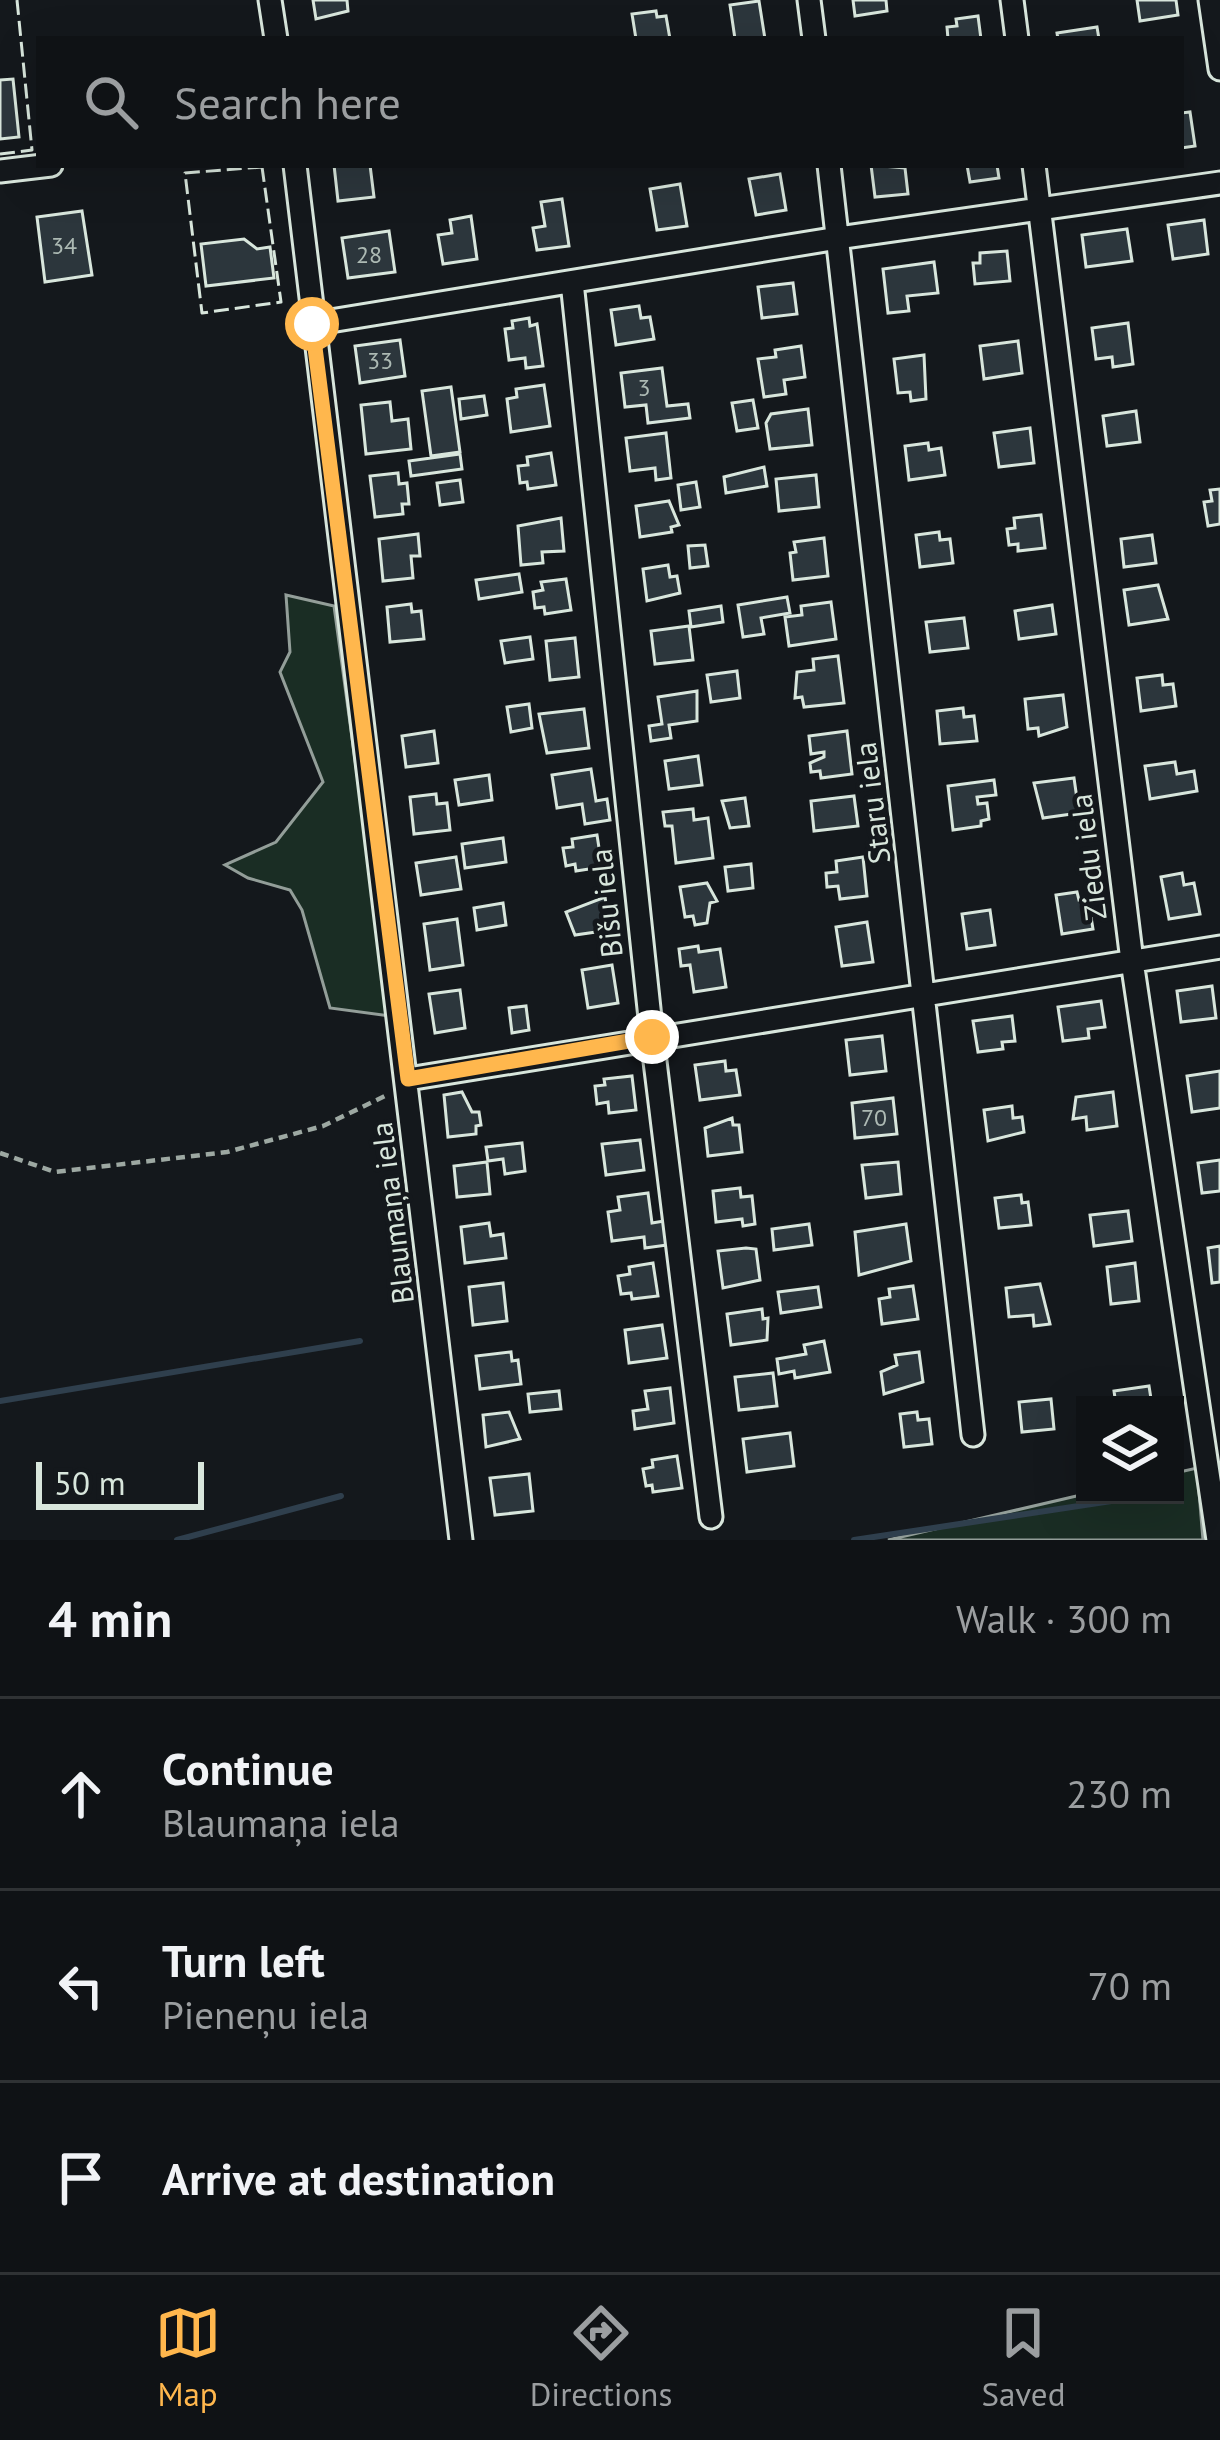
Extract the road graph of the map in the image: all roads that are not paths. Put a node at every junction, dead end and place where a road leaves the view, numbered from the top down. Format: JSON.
{"nodes":[{"id":1,"x":270,"y":0,"type":"edge"},
{"id":2,"x":809,"y":0,"type":"edge"},
{"id":3,"x":1012,"y":0,"type":"edge"},
{"id":4,"x":1210,"y":0,"type":"edge"},
{"id":5,"x":276,"y":36,"type":"edge"},
{"id":6,"x":814,"y":36,"type":"edge"},
{"id":7,"x":1017,"y":36,"type":"edge"},
{"id":8,"x":1220,"y":69,"type":"edge"},
{"id":9,"x":36,"y":167,"type":"edge"},
{"id":10,"x":295,"y":168,"type":"edge"},
{"id":11,"x":829,"y":168,"type":"edge"},
{"id":12,"x":1034,"y":168,"type":"edge"},
{"id":13,"x":0,"y":171,"type":"edge"},
{"id":14,"x":1220,"y":182,"type":"edge"},
{"id":15,"x":1040,"y":208,"type":"junction"},
{"id":16,"x":838,"y":238,"type":"junction"},
{"id":17,"x":572,"y":282,"type":"junction"},
{"id":18,"x":312,"y":324,"type":"junction"},
{"id":19,"x":1220,"y":947,"type":"edge"},
{"id":20,"x":1132,"y":961,"type":"junction"},
{"id":21,"x":925,"y":991,"type":"junction"},
{"id":22,"x":652,"y":1037,"type":"junction"},
{"id":23,"x":408,"y":1082,"type":"junction"},
{"id":24,"x":974,"y":1435,"type":"dead end"},
{"id":25,"x":1213,"y":1459,"type":"edge"},
{"id":26,"x":711,"y":1517,"type":"dead end"},
{"id":27,"x":461,"y":1540,"type":"edge"},
{"id":28,"x":1218,"y":1540,"type":"edge"}],
"edges":[{"from":1,"to":5,"type":"street"},
{"from":2,"to":6,"type":"street"},
{"from":3,"to":7,"type":"street"},
{"from":4,"to":8,"type":"street"},
{"from":9,"to":13,"type":"street"},
{"from":10,"to":18,"type":"street","name":"Blaumaņa iela"},
{"from":11,"to":16,"type":"street","name":"Staru iela"},
{"from":12,"to":15,"type":"street","name":"Ziedu iela"},
{"from":14,"to":15,"type":"street"},
{"from":15,"to":16,"type":"street"},
{"from":15,"to":20,"type":"street","name":"Ziedu iela"},
{"from":16,"to":17,"type":"street"},
{"from":16,"to":21,"type":"street","name":"Staru iela"},
{"from":17,"to":18,"type":"street"},
{"from":17,"to":22,"type":"street","name":"Bišu iela"},
{"from":18,"to":23,"type":"street","name":"Blaumaņa iela"},
{"from":19,"to":20,"type":"street"},
{"from":20,"to":21,"type":"street"},
{"from":20,"to":25,"type":"street","name":"Ziedu iela"},
{"from":21,"to":22,"type":"street"},
{"from":21,"to":24,"type":"street","name":"Staru iela"},
{"from":22,"to":23,"type":"street"},
{"from":22,"to":26,"type":"street","name":"Bišu iela"},
{"from":23,"to":27,"type":"street","name":"Blaumaņa iela"},
{"from":25,"to":28,"type":"street","name":"Ziedu iela"}]}
